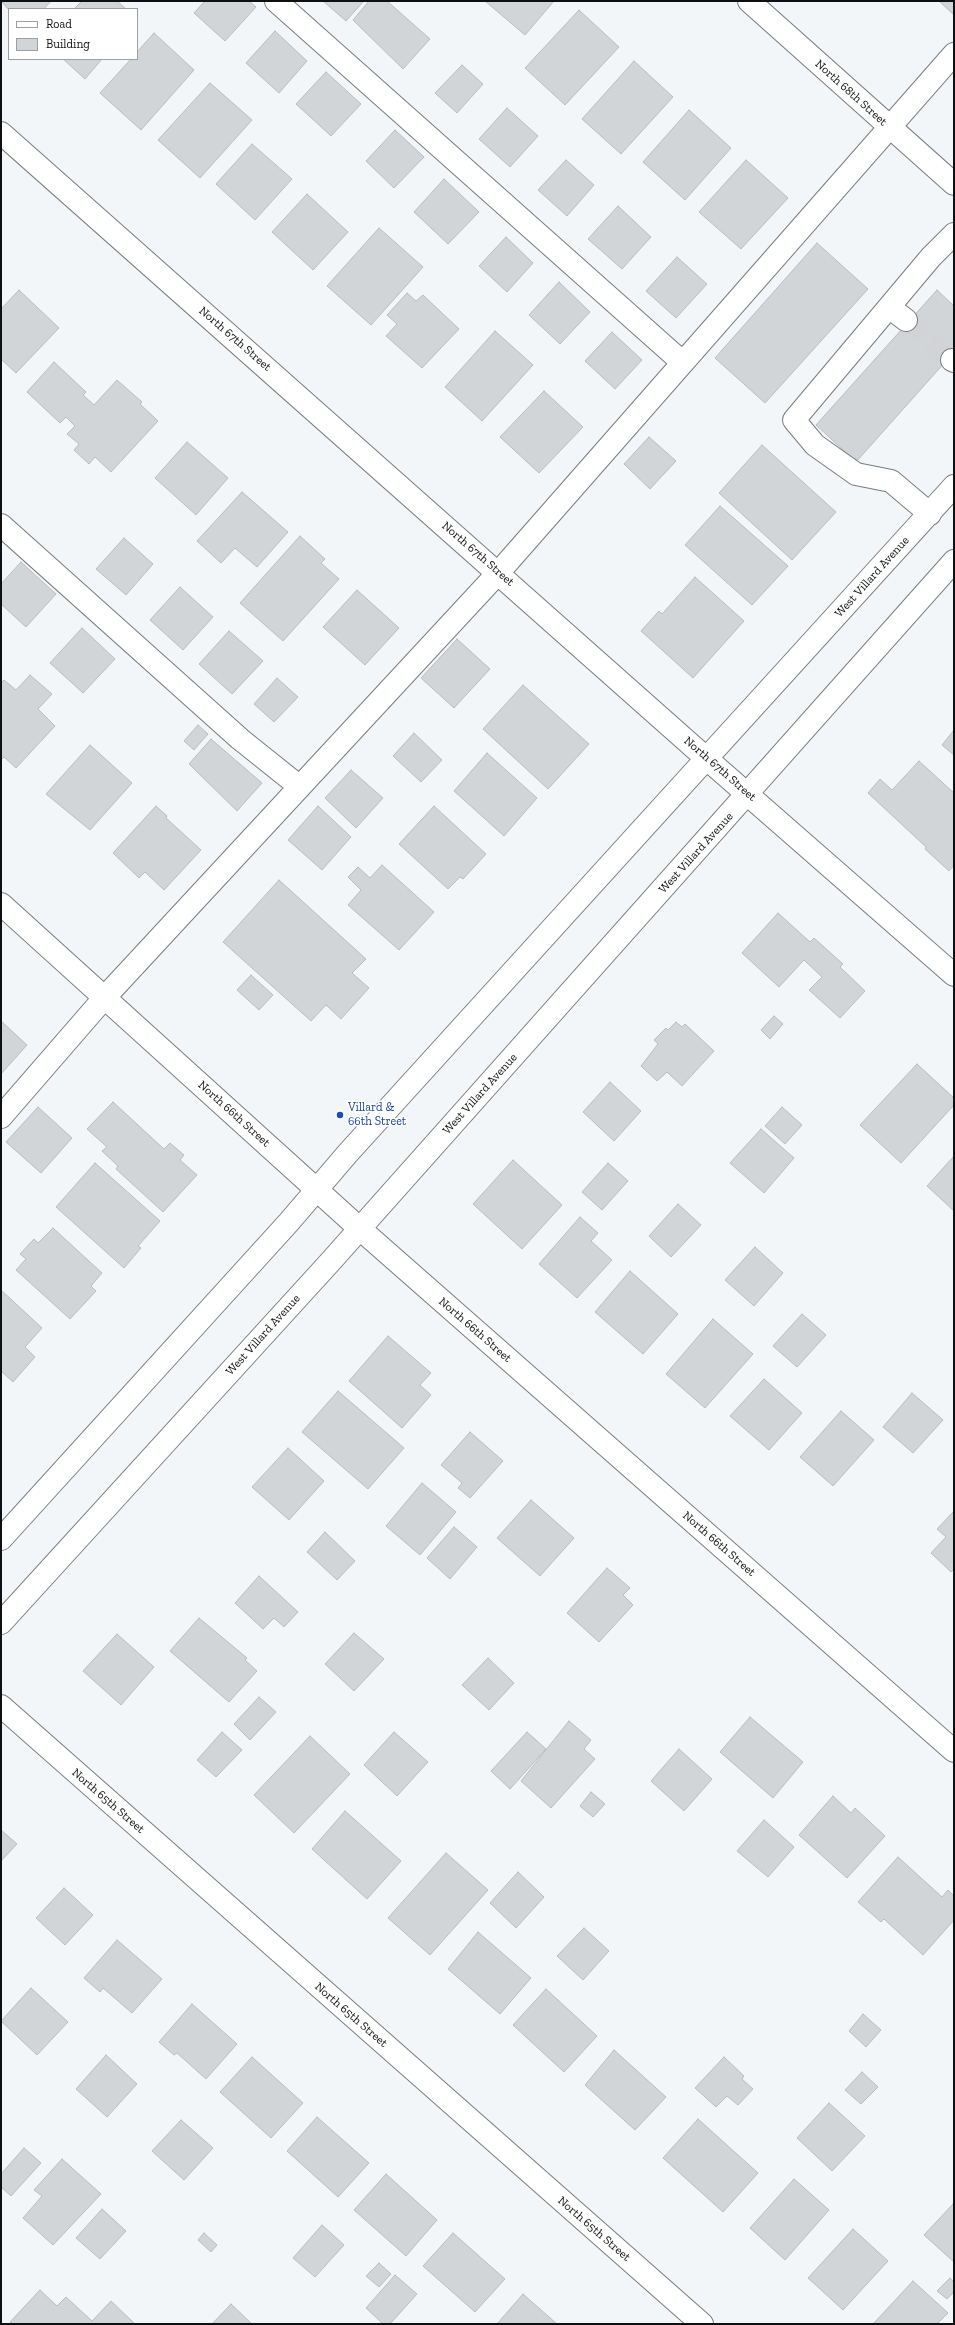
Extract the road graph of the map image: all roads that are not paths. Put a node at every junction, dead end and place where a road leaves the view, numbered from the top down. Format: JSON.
{"nodes":[{"id":1,"x":276,"y":1,"type":"edge"},
{"id":2,"x":749,"y":1,"type":"edge"},
{"id":3,"x":954,"y":54,"type":"edge"},
{"id":4,"x":889,"y":127,"type":"junction"},
{"id":5,"x":1,"y":133,"type":"edge"},
{"id":6,"x":954,"y":184,"type":"edge"},
{"id":7,"x":954,"y":234,"type":"edge"},
{"id":8,"x":889,"y":307,"type":"junction"},
{"id":9,"x":906,"y":320,"type":"tunnel mouth"},
{"id":10,"x":682,"y":362,"type":"junction"},
{"id":11,"x":954,"y":486,"type":"edge"},
{"id":12,"x":930,"y":514,"type":"junction"},
{"id":13,"x":1,"y":526,"type":"edge"},
{"id":14,"x":954,"y":562,"type":"edge"},
{"id":15,"x":498,"y":572,"type":"junction"},
{"id":16,"x":707,"y":759,"type":"junction"},
{"id":17,"x":300,"y":787,"type":"junction"},
{"id":18,"x":748,"y":794,"type":"junction"},
{"id":19,"x":1,"y":904,"type":"edge"},
{"id":20,"x":954,"y":975,"type":"edge"},
{"id":21,"x":105,"y":997,"type":"junction"},
{"id":22,"x":1,"y":1117,"type":"edge"},
{"id":23,"x":317,"y":1189,"type":"junction"},
{"id":24,"x":359,"y":1228,"type":"junction"},
{"id":25,"x":1,"y":1539,"type":"edge"},
{"id":26,"x":1,"y":1623,"type":"edge"},
{"id":27,"x":1,"y":1706,"type":"edge"},
{"id":28,"x":954,"y":1751,"type":"edge"},
{"id":29,"x":702,"y":2324,"type":"edge"}],
"edges":[{"from":1,"to":10,"type":"street"},
{"from":2,"to":4,"type":"street","name":"North 68th Street"},
{"from":3,"to":4,"type":"street"},
{"from":4,"to":6,"type":"street","name":"North 68th Street"},
{"from":4,"to":10,"type":"street"},
{"from":5,"to":15,"type":"street","name":"North 67th Street"},
{"from":7,"to":8,"type":"street"},
{"from":8,"to":9,"type":"street"},
{"from":8,"to":12,"type":"street"},
{"from":10,"to":15,"type":"street"},
{"from":11,"to":12,"type":"street","name":"West Villard Avenue"},
{"from":12,"to":16,"type":"street","name":"West Villard Avenue"},
{"from":13,"to":17,"type":"street"},
{"from":14,"to":18,"type":"street","name":"West Villard Avenue"},
{"from":15,"to":16,"type":"street","name":"North 67th Street"},
{"from":15,"to":17,"type":"street"},
{"from":16,"to":18,"type":"street","name":"North 67th Street"},
{"from":16,"to":23,"type":"street","name":"West Villard Avenue"},
{"from":17,"to":21,"type":"street"},
{"from":18,"to":20,"type":"street","name":"North 67th Street"},
{"from":18,"to":24,"type":"street","name":"West Villard Avenue"},
{"from":19,"to":21,"type":"street","name":"North 66th Street"},
{"from":21,"to":22,"type":"street"},
{"from":21,"to":23,"type":"street","name":"North 66th Street"},
{"from":23,"to":24,"type":"street","name":"North 66th Street"},
{"from":23,"to":25,"type":"street","name":"West Villard Avenue"},
{"from":24,"to":26,"type":"street","name":"West Villard Avenue"},
{"from":24,"to":28,"type":"street","name":"North 66th Street"},
{"from":27,"to":29,"type":"street","name":"North 65th Street"}]}
